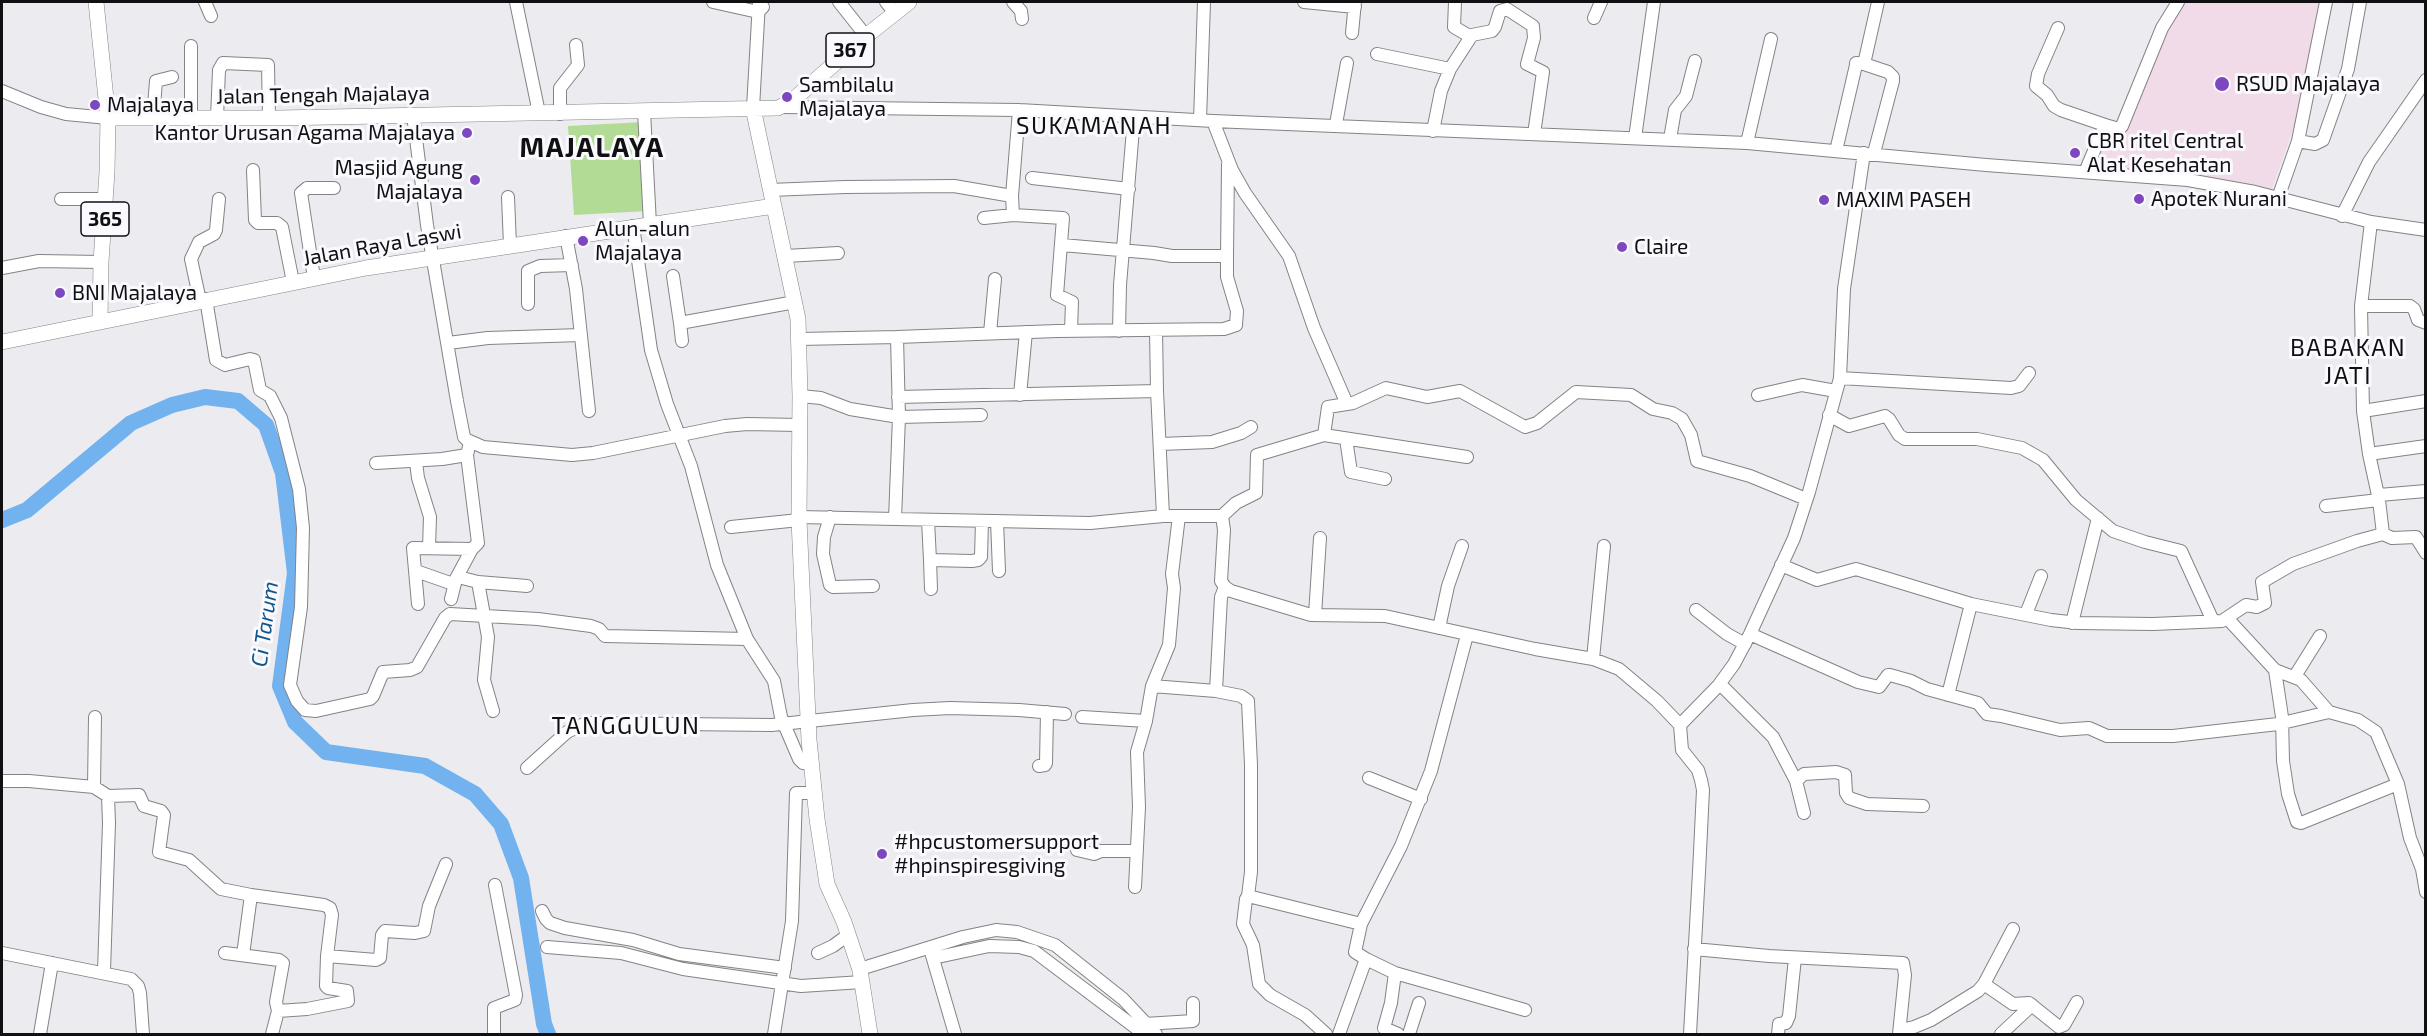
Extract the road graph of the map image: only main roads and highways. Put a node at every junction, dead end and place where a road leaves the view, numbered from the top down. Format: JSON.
{"nodes":[{"id":1,"x":96,"y":2,"type":"edge"},
{"id":2,"x":909,"y":2,"type":"edge"},
{"id":3,"x":890,"y":7,"type":"edge"},
{"id":4,"x":755,"y":108,"type":"junction"},
{"id":5,"x":108,"y":118,"type":"junction"},
{"id":6,"x":774,"y":206,"type":"junction"},
{"id":7,"x":100,"y":320,"type":"junction"},
{"id":8,"x":2,"y":342,"type":"edge"},
{"id":9,"x":870,"y":1035,"type":"edge"}],
"edges":[{"from":1,"to":5,"type":"main road"},
{"from":2,"to":3,"type":"main road","number":"367"},
{"from":3,"to":4,"type":"main road","name":"Jalan Tengah Majalaya","number":"367"},
{"from":4,"to":5,"type":"main road","name":"Jalan Tengah Majalaya"},
{"from":4,"to":6,"type":"main road"},
{"from":5,"to":7,"type":"main road","number":"365"},
{"from":6,"to":7,"type":"main road","name":"Jalan Raya Laswi"},
{"from":6,"to":9,"type":"main road"},
{"from":7,"to":8,"type":"main road","name":"Jalan Raya Laswi"}]}
